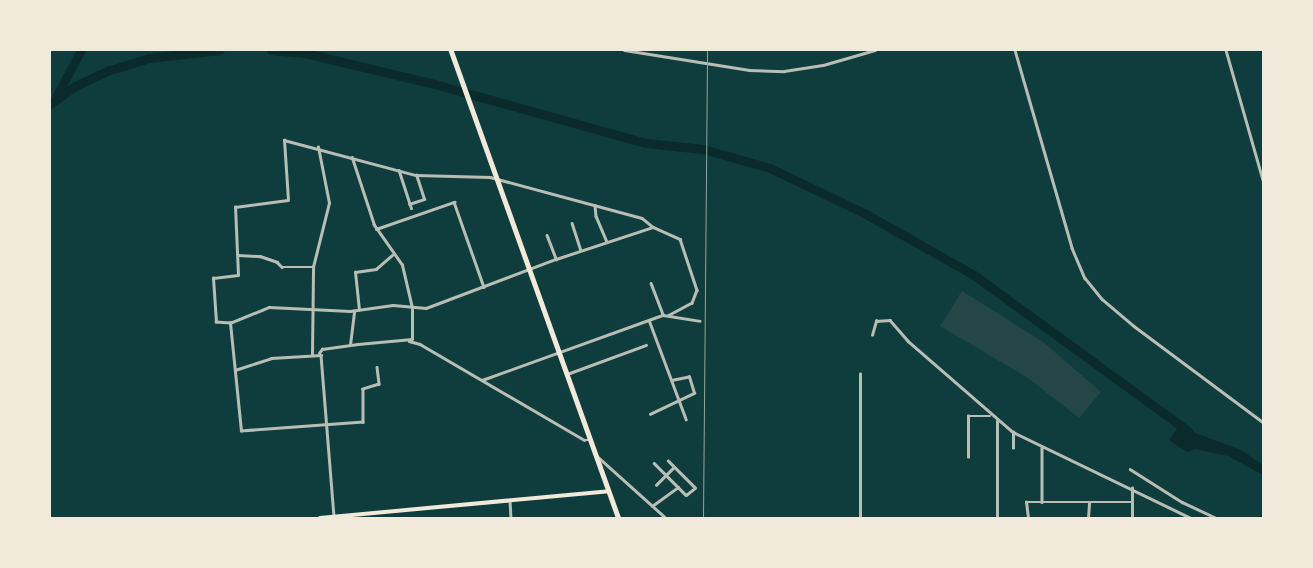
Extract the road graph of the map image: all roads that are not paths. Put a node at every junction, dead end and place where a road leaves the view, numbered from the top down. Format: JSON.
{"nodes":[{"id":1,"x":451,"y":50,"type":"edge"},
{"id":2,"x":624,"y":50,"type":"edge"},
{"id":3,"x":875,"y":50,"type":"edge"},
{"id":4,"x":1015,"y":50,"type":"edge"},
{"id":5,"x":1226,"y":50,"type":"edge"},
{"id":6,"x":318,"y":147,"type":"junction"},
{"id":7,"x":352,"y":157,"type":"junction"},
{"id":8,"x":399,"y":170,"type":"junction"},
{"id":9,"x":416,"y":174,"type":"junction"},
{"id":10,"x":497,"y":179,"type":"junction"},
{"id":11,"x":1263,"y":180,"type":"edge"},
{"id":12,"x":409,"y":204,"type":"junction"},
{"id":13,"x":595,"y":205,"type":"junction"},
{"id":14,"x":411,"y":208,"type":"dead end"},
{"id":15,"x":572,"y":223,"type":"dead end"},
{"id":16,"x":653,"y":227,"type":"junction"},
{"id":17,"x":376,"y":229,"type":"junction"},
{"id":18,"x":547,"y":234,"type":"dead end"},
{"id":19,"x":607,"y":242,"type":"junction"},
{"id":20,"x":581,"y":250,"type":"junction"},
{"id":21,"x":238,"y":255,"type":"junction"},
{"id":22,"x":392,"y":255,"type":"junction"},
{"id":23,"x":556,"y":259,"type":"junction"},
{"id":24,"x":313,"y":267,"type":"junction"},
{"id":25,"x":529,"y":269,"type":"junction"},
{"id":26,"x":651,"y":283,"type":"dead end"},
{"id":27,"x":484,"y":287,"type":"junction"},
{"id":28,"x":313,"y":308,"type":"junction"},
{"id":29,"x":412,"y":308,"type":"junction"},
{"id":30,"x":359,"y":310,"type":"junction"},
{"id":31,"x":354,"y":311,"type":"junction"},
{"id":32,"x":669,"y":314,"type":"junction"},
{"id":33,"x":663,"y":315,"type":"junction"},
{"id":34,"x":649,"y":320,"type":"junction"},
{"id":35,"x":700,"y":321,"type":"dead end"},
{"id":36,"x":230,"y":323,"type":"junction"},
{"id":37,"x":872,"y":335,"type":"dead end"},
{"id":38,"x":409,"y":341,"type":"junction"},
{"id":39,"x":350,"y":345,"type":"junction"},
{"id":40,"x":646,"y":345,"type":"dead end"},
{"id":41,"x":559,"y":352,"type":"junction"},
{"id":42,"x":319,"y":353,"type":"junction"},
{"id":43,"x":312,"y":354,"type":"junction"},
{"id":44,"x":377,"y":367,"type":"dead end"},
{"id":45,"x":235,"y":370,"type":"junction"},
{"id":46,"x":567,"y":374,"type":"junction"},
{"id":47,"x":860,"y":374,"type":"dead end"},
{"id":48,"x":482,"y":380,"type":"junction"},
{"id":49,"x":672,"y":380,"type":"junction"},
{"id":50,"x":680,"y":402,"type":"junction"},
{"id":51,"x":650,"y":414,"type":"dead end"},
{"id":52,"x":991,"y":416,"type":"junction"},
{"id":53,"x":686,"y":419,"type":"dead end"},
{"id":54,"x":997,"y":421,"type":"junction"},
{"id":55,"x":1263,"y":422,"type":"edge"},
{"id":56,"x":325,"y":424,"type":"junction"},
{"id":57,"x":1013,"y":432,"type":"junction"},
{"id":58,"x":591,"y":440,"type":"junction"},
{"id":59,"x":1013,"y":448,"type":"dead end"},
{"id":60,"x":1042,"y":448,"type":"junction"},
{"id":61,"x":597,"y":457,"type":"junction"},
{"id":62,"x":968,"y":457,"type":"dead end"},
{"id":63,"x":668,"y":461,"type":"dead end"},
{"id":64,"x":654,"y":463,"type":"dead end"},
{"id":65,"x":674,"y":466,"type":"junction"},
{"id":66,"x":1130,"y":469,"type":"dead end"},
{"id":67,"x":666,"y":475,"type":"junction"},
{"id":68,"x":656,"y":485,"type":"dead end"},
{"id":69,"x":678,"y":487,"type":"junction"},
{"id":70,"x":1132,"y":488,"type":"junction"},
{"id":71,"x":609,"y":491,"type":"junction"},
{"id":72,"x":510,"y":500,"type":"junction"},
{"id":73,"x":1042,"y":502,"type":"junction"},
{"id":74,"x":1132,"y":502,"type":"junction"},
{"id":75,"x":1089,"y":503,"type":"junction"},
{"id":76,"x":652,"y":506,"type":"junction"},
{"id":77,"x":334,"y":517,"type":"junction"},
{"id":78,"x":320,"y":518,"type":"edge"},
{"id":79,"x":512,"y":518,"type":"edge"},
{"id":80,"x":619,"y":518,"type":"edge"},
{"id":81,"x":666,"y":518,"type":"edge"},
{"id":82,"x":860,"y":518,"type":"edge"},
{"id":83,"x":997,"y":518,"type":"edge"},
{"id":84,"x":1028,"y":518,"type":"edge"},
{"id":85,"x":1088,"y":518,"type":"edge"},
{"id":86,"x":1132,"y":518,"type":"edge"},
{"id":87,"x":1191,"y":518,"type":"edge"},
{"id":88,"x":1216,"y":518,"type":"edge"}],
"edges":[{"from":1,"to":10,"type":"highway"},
{"from":2,"to":3,"type":"street"},
{"from":4,"to":55,"type":"street"},
{"from":5,"to":11,"type":"street"},
{"from":6,"to":7,"type":"street"},
{"from":6,"to":21,"type":"street"},
{"from":6,"to":24,"type":"street"},
{"from":7,"to":8,"type":"street"},
{"from":7,"to":17,"type":"street"},
{"from":8,"to":9,"type":"street"},
{"from":8,"to":12,"type":"street"},
{"from":9,"to":10,"type":"street"},
{"from":9,"to":12,"type":"street"},
{"from":10,"to":13,"type":"street"},
{"from":10,"to":25,"type":"highway"},
{"from":12,"to":14,"type":"street"},
{"from":13,"to":16,"type":"street"},
{"from":13,"to":19,"type":"street"},
{"from":15,"to":20,"type":"street"},
{"from":16,"to":19,"type":"street"},
{"from":16,"to":32,"type":"street"},
{"from":17,"to":22,"type":"street"},
{"from":17,"to":27,"type":"street"},
{"from":18,"to":23,"type":"street"},
{"from":19,"to":20,"type":"street"},
{"from":20,"to":23,"type":"street"},
{"from":21,"to":24,"type":"street"},
{"from":21,"to":36,"type":"street"},
{"from":22,"to":29,"type":"street"},
{"from":22,"to":30,"type":"street"},
{"from":23,"to":25,"type":"street"},
{"from":24,"to":28,"type":"street"},
{"from":25,"to":27,"type":"street"},
{"from":25,"to":41,"type":"highway"},
{"from":26,"to":33,"type":"street"},
{"from":27,"to":29,"type":"street"},
{"from":28,"to":31,"type":"street"},
{"from":28,"to":36,"type":"street"},
{"from":28,"to":43,"type":"street"},
{"from":29,"to":30,"type":"street"},
{"from":29,"to":38,"type":"street"},
{"from":30,"to":31,"type":"street"},
{"from":31,"to":39,"type":"street"},
{"from":32,"to":33,"type":"street"},
{"from":32,"to":35,"type":"street"},
{"from":33,"to":34,"type":"street"},
{"from":34,"to":41,"type":"street"},
{"from":34,"to":49,"type":"street"},
{"from":36,"to":45,"type":"street"},
{"from":37,"to":52,"type":"street"},
{"from":38,"to":39,"type":"street"},
{"from":38,"to":48,"type":"street"},
{"from":39,"to":42,"type":"street"},
{"from":40,"to":46,"type":"street"},
{"from":41,"to":46,"type":"highway"},
{"from":41,"to":48,"type":"street"},
{"from":42,"to":43,"type":"street"},
{"from":42,"to":56,"type":"street"},
{"from":43,"to":45,"type":"street"},
{"from":44,"to":56,"type":"street"},
{"from":45,"to":56,"type":"street"},
{"from":46,"to":58,"type":"highway"},
{"from":47,"to":82,"type":"street"},
{"from":48,"to":58,"type":"street"},
{"from":49,"to":50,"type":"street"},
{"from":49,"to":50,"type":"street"},
{"from":50,"to":51,"type":"street"},
{"from":50,"to":53,"type":"street"},
{"from":52,"to":54,"type":"street"},
{"from":52,"to":62,"type":"street"},
{"from":54,"to":57,"type":"street"},
{"from":54,"to":83,"type":"street"},
{"from":56,"to":77,"type":"street"},
{"from":57,"to":59,"type":"street"},
{"from":57,"to":60,"type":"street"},
{"from":58,"to":61,"type":"highway"},
{"from":60,"to":70,"type":"street"},
{"from":60,"to":73,"type":"street"},
{"from":61,"to":71,"type":"highway"},
{"from":61,"to":76,"type":"street"},
{"from":63,"to":65,"type":"street"},
{"from":64,"to":67,"type":"street"},
{"from":65,"to":67,"type":"street"},
{"from":65,"to":69,"type":"street"},
{"from":66,"to":88,"type":"street"},
{"from":67,"to":68,"type":"street"},
{"from":67,"to":69,"type":"street"},
{"from":69,"to":76,"type":"street"},
{"from":70,"to":74,"type":"street"},
{"from":70,"to":87,"type":"street"},
{"from":71,"to":72,"type":"main road"},
{"from":71,"to":80,"type":"highway"},
{"from":72,"to":77,"type":"main road"},
{"from":72,"to":79,"type":"street"},
{"from":73,"to":75,"type":"street"},
{"from":73,"to":84,"type":"street"},
{"from":74,"to":75,"type":"street"},
{"from":74,"to":86,"type":"street"},
{"from":75,"to":85,"type":"street"},
{"from":76,"to":81,"type":"street"},
{"from":77,"to":78,"type":"main road"}]}
